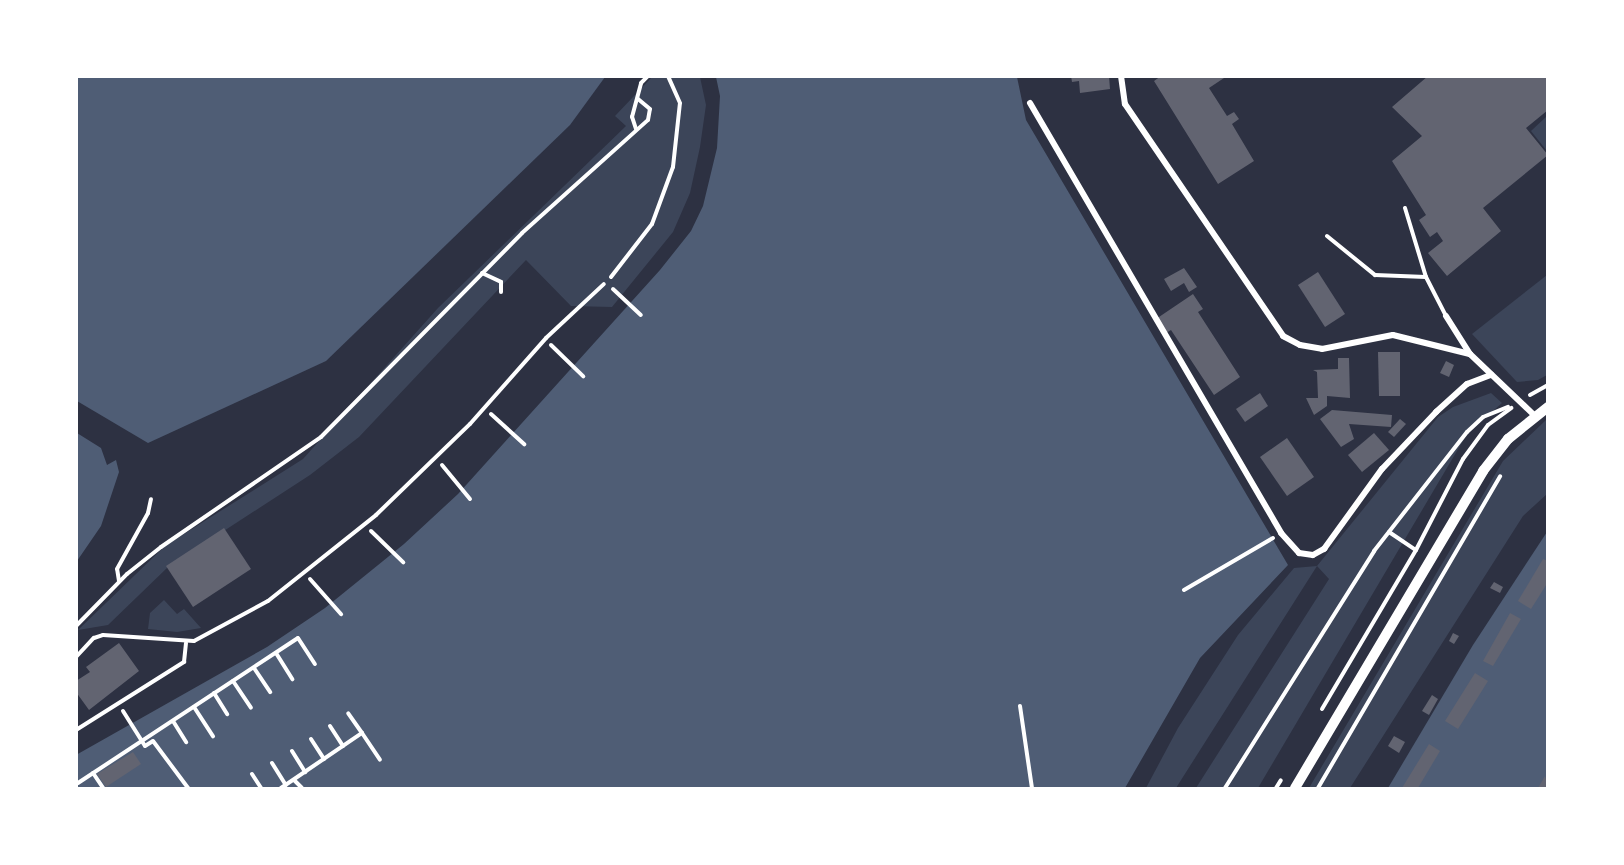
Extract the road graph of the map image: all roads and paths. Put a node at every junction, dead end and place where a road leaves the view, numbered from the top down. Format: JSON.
{"nodes":[{"id":1,"x":648,"y":76,"type":"edge"},
{"id":2,"x":668,"y":76,"type":"edge"},
{"id":3,"x":1121,"y":76,"type":"edge"},
{"id":4,"x":638,"y":99,"type":"junction"},
{"id":5,"x":1030,"y":103,"type":"dead end"},
{"id":6,"x":636,"y":129,"type":"junction"},
{"id":7,"x":1406,"y":208,"type":"dead end"},
{"id":8,"x":1327,"y":236,"type":"dead end"},
{"id":9,"x":482,"y":273,"type":"junction"},
{"id":10,"x":1426,"y":277,"type":"junction"},
{"id":11,"x":604,"y":284,"type":"joint"},
{"id":12,"x":501,"y":292,"type":"dead end"},
{"id":13,"x":620,"y":295,"type":"dead end"},
{"id":14,"x":641,"y":315,"type":"dead end"},
{"id":15,"x":1446,"y":316,"type":"joint"},
{"id":16,"x":559,"y":354,"type":"dead end"},
{"id":17,"x":1470,"y":354,"type":"junction"},
{"id":18,"x":1491,"y":375,"type":"junction"},
{"id":19,"x":583,"y":376,"type":"dead end"},
{"id":20,"x":1519,"y":402,"type":"junction"},
{"id":21,"x":1548,"y":407,"type":"edge"},
{"id":22,"x":1535,"y":416,"type":"junction"},
{"id":23,"x":498,"y":420,"type":"dead end"},
{"id":24,"x":524,"y":444,"type":"dead end"},
{"id":25,"x":1461,"y":462,"type":"dead end"},
{"id":26,"x":1466,"y":465,"type":"dead end"},
{"id":27,"x":1506,"y":466,"type":"dead end"},
{"id":28,"x":447,"y":471,"type":"dead end"},
{"id":29,"x":470,"y":499,"type":"dead end"},
{"id":30,"x":151,"y":500,"type":"dead end"},
{"id":31,"x":1388,"y":532,"type":"junction"},
{"id":32,"x":1281,"y":533,"type":"junction"},
{"id":33,"x":377,"y":538,"type":"dead end"},
{"id":34,"x":1416,"y":550,"type":"dead end"},
{"id":35,"x":403,"y":562,"type":"dead end"},
{"id":36,"x":119,"y":582,"type":"junction"},
{"id":37,"x":318,"y":589,"type":"dead end"},
{"id":38,"x":1184,"y":590,"type":"dead end"},
{"id":39,"x":341,"y":614,"type":"dead end"},
{"id":40,"x":76,"y":626,"type":"edge"},
{"id":41,"x":186,"y":643,"type":"junction"},
{"id":42,"x":276,"y":653,"type":"junction"},
{"id":43,"x":76,"y":657,"type":"edge"},
{"id":44,"x":315,"y":664,"type":"dead end"},
{"id":45,"x":254,"y":668,"type":"junction"},
{"id":46,"x":292,"y":679,"type":"dead end"},
{"id":47,"x":233,"y":681,"type":"junction"},
{"id":48,"x":270,"y":692,"type":"dead end"},
{"id":49,"x":214,"y":693,"type":"junction"},
{"id":50,"x":1020,"y":706,"type":"dead end"},
{"id":51,"x":194,"y":707,"type":"junction"},
{"id":52,"x":251,"y":708,"type":"dead end"},
{"id":53,"x":122,"y":709,"type":"dead end"},
{"id":54,"x":348,"y":712,"type":"dead end"},
{"id":55,"x":227,"y":714,"type":"dead end"},
{"id":56,"x":173,"y":721,"type":"junction"},
{"id":57,"x":330,"y":726,"type":"dead end"},
{"id":58,"x":76,"y":730,"type":"edge"},
{"id":59,"x":362,"y":733,"type":"junction"},
{"id":60,"x":213,"y":736,"type":"dead end"},
{"id":61,"x":311,"y":739,"type":"dead end"},
{"id":62,"x":142,"y":741,"type":"junction"},
{"id":63,"x":186,"y":742,"type":"dead end"},
{"id":64,"x":343,"y":746,"type":"junction"},
{"id":65,"x":292,"y":751,"type":"dead end"},
{"id":66,"x":324,"y":759,"type":"junction"},
{"id":67,"x":381,"y":760,"type":"dead end"},
{"id":68,"x":272,"y":763,"type":"dead end"},
{"id":69,"x":305,"y":772,"type":"junction"},
{"id":70,"x":93,"y":773,"type":"junction"},
{"id":71,"x":252,"y":774,"type":"dead end"},
{"id":72,"x":294,"y":780,"type":"junction"},
{"id":73,"x":78,"y":783,"type":"edge"},
{"id":74,"x":286,"y":785,"type":"junction"},
{"id":75,"x":103,"y":789,"type":"edge"},
{"id":76,"x":188,"y":789,"type":"edge"},
{"id":77,"x":261,"y":789,"type":"edge"},
{"id":78,"x":281,"y":789,"type":"edge"},
{"id":79,"x":302,"y":789,"type":"edge"},
{"id":80,"x":1032,"y":789,"type":"edge"},
{"id":81,"x":1225,"y":789,"type":"edge"},
{"id":82,"x":1295,"y":789,"type":"edge"},
{"id":83,"x":1318,"y":789,"type":"edge"}],
"edges":[{"from":1,"to":4,"type":"path"},
{"from":2,"to":11,"type":"path"},
{"from":3,"to":17,"type":"street"},
{"from":4,"to":6,"type":"path"},
{"from":4,"to":6,"type":"path"},
{"from":5,"to":32,"type":"street"},
{"from":6,"to":9,"type":"path"},
{"from":7,"to":10,"type":"lane"},
{"from":8,"to":10,"type":"lane"},
{"from":9,"to":12,"type":"path"},
{"from":9,"to":36,"type":"path"},
{"from":10,"to":15,"type":"lane"},
{"from":11,"to":41,"type":"lane"},
{"from":13,"to":14,"type":"path"},
{"from":15,"to":17,"type":"street"},
{"from":16,"to":19,"type":"path"},
{"from":17,"to":18,"type":"street"},
{"from":18,"to":20,"type":"street"},
{"from":18,"to":32,"type":"street"},
{"from":20,"to":22,"type":"street"},
{"from":20,"to":31,"type":"path"},
{"from":21,"to":22,"type":"street"},
{"from":22,"to":82,"type":"street"},
{"from":23,"to":24,"type":"path"},
{"from":25,"to":26,"type":"path"},
{"from":27,"to":83,"type":"path"},
{"from":28,"to":29,"type":"path"},
{"from":30,"to":36,"type":"path"},
{"from":31,"to":34,"type":"path"},
{"from":31,"to":81,"type":"path"},
{"from":32,"to":38,"type":"path"},
{"from":33,"to":35,"type":"path"},
{"from":36,"to":40,"type":"path"},
{"from":37,"to":39,"type":"path"},
{"from":41,"to":43,"type":"lane"},
{"from":41,"to":58,"type":"lane"},
{"from":42,"to":44,"type":"path"},
{"from":42,"to":45,"type":"path"},
{"from":42,"to":46,"type":"path"},
{"from":45,"to":47,"type":"path"},
{"from":45,"to":48,"type":"path"},
{"from":47,"to":49,"type":"path"},
{"from":47,"to":52,"type":"path"},
{"from":49,"to":51,"type":"path"},
{"from":49,"to":55,"type":"path"},
{"from":50,"to":80,"type":"path"},
{"from":51,"to":56,"type":"path"},
{"from":51,"to":60,"type":"path"},
{"from":53,"to":62,"type":"path"},
{"from":54,"to":59,"type":"path"},
{"from":56,"to":62,"type":"path"},
{"from":56,"to":63,"type":"path"},
{"from":57,"to":64,"type":"path"},
{"from":59,"to":64,"type":"path"},
{"from":59,"to":67,"type":"path"},
{"from":61,"to":66,"type":"path"},
{"from":62,"to":70,"type":"path"},
{"from":62,"to":76,"type":"path"},
{"from":64,"to":66,"type":"path"},
{"from":65,"to":69,"type":"path"},
{"from":66,"to":69,"type":"path"},
{"from":68,"to":74,"type":"path"},
{"from":69,"to":72,"type":"path"},
{"from":70,"to":73,"type":"path"},
{"from":70,"to":75,"type":"path"},
{"from":71,"to":77,"type":"path"},
{"from":72,"to":74,"type":"path"},
{"from":72,"to":79,"type":"path"},
{"from":74,"to":78,"type":"path"}]}
